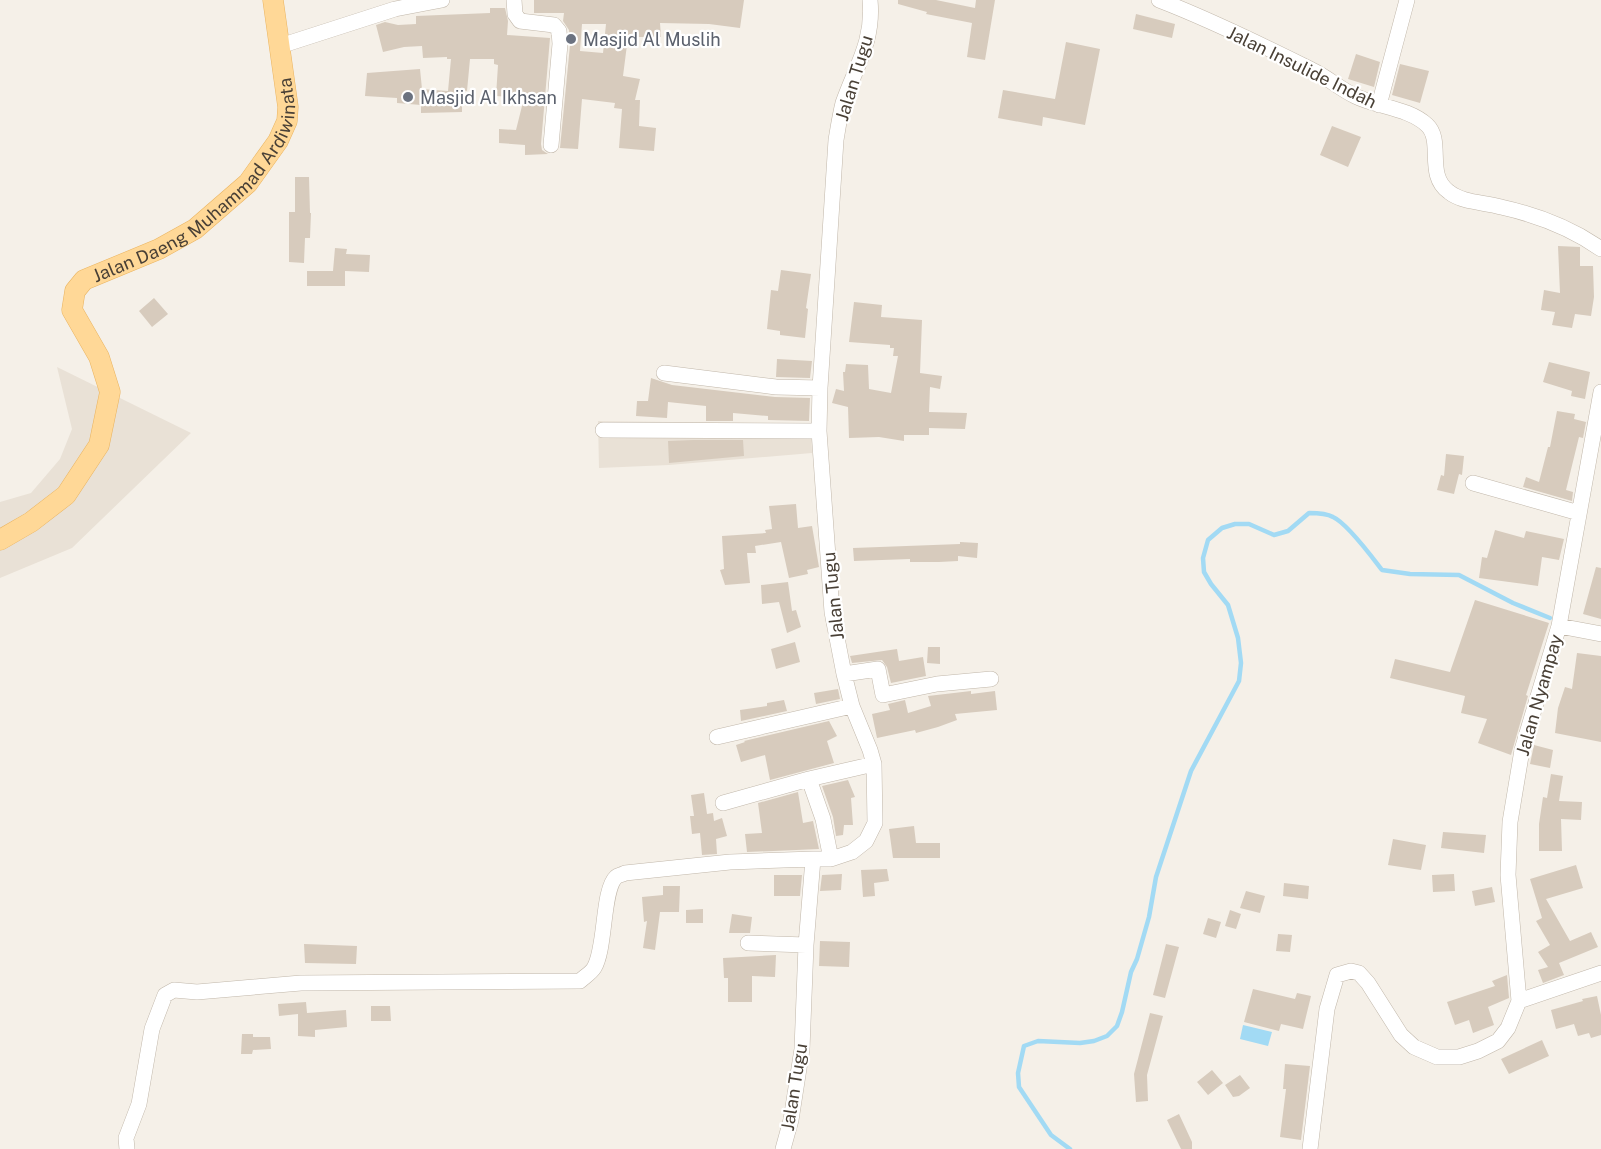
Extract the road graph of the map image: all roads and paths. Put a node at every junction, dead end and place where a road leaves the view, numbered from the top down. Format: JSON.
{"nodes":[{"id":1,"x":273,"y":0,"type":"edge"},
{"id":2,"x":442,"y":0,"type":"edge"},
{"id":3,"x":514,"y":0,"type":"edge"},
{"id":4,"x":870,"y":0,"type":"edge"},
{"id":5,"x":1159,"y":0,"type":"edge"},
{"id":6,"x":1407,"y":0,"type":"edge"},
{"id":7,"x":280,"y":46,"type":"junction"},
{"id":8,"x":1379,"y":105,"type":"junction"},
{"id":9,"x":551,"y":145,"type":"dead end"},
{"id":10,"x":1601,"y":249,"type":"edge"},
{"id":11,"x":664,"y":373,"type":"dead end"},
{"id":12,"x":820,"y":388,"type":"junction"},
{"id":13,"x":1601,"y":392,"type":"edge"},
{"id":14,"x":603,"y":430,"type":"dead end"},
{"id":15,"x":819,"y":431,"type":"junction"},
{"id":16,"x":1473,"y":483,"type":"dead end"},
{"id":17,"x":1579,"y":513,"type":"junction"},
{"id":18,"x":0,"y":540,"type":"edge"},
{"id":19,"x":1559,"y":626,"type":"junction"},
{"id":20,"x":1601,"y":634,"type":"edge"},
{"id":21,"x":844,"y":674,"type":"junction"},
{"id":22,"x":991,"y":679,"type":"dead end"},
{"id":23,"x":852,"y":706,"type":"junction"},
{"id":24,"x":717,"y":737,"type":"dead end"},
{"id":25,"x":874,"y":764,"type":"junction"},
{"id":26,"x":809,"y":779,"type":"junction"},
{"id":27,"x":723,"y":803,"type":"dead end"},
{"id":28,"x":813,"y":859,"type":"junction"},
{"id":29,"x":831,"y":859,"type":"junction"},
{"id":30,"x":748,"y":943,"type":"dead end"},
{"id":31,"x":806,"y":945,"type":"junction"},
{"id":32,"x":1601,"y":974,"type":"edge"},
{"id":33,"x":1519,"y":1001,"type":"junction"},
{"id":34,"x":127,"y":1149,"type":"edge"},
{"id":35,"x":783,"y":1149,"type":"edge"},
{"id":36,"x":1310,"y":1149,"type":"edge"}],
"edges":[{"from":1,"to":7,"type":"main road","name":"Jalan Daeng Muhammad Ardiwinata"},
{"from":2,"to":7,"type":"street"},
{"from":3,"to":9,"type":"street"},
{"from":4,"to":12,"type":"street","name":"Jalan Tugu"},
{"from":5,"to":8,"type":"street","name":"Jalan Insulide Indah"},
{"from":6,"to":8,"type":"street"},
{"from":7,"to":18,"type":"main road","name":"Jalan Daeng Muhammad Ardiwinata"},
{"from":8,"to":10,"type":"street","name":"Jalan Insulide Indah"},
{"from":11,"to":12,"type":"street"},
{"from":12,"to":15,"type":"street","name":"Jalan Tugu"},
{"from":13,"to":17,"type":"street","name":"Jalan Nyampay"},
{"from":14,"to":15,"type":"street"},
{"from":15,"to":21,"type":"street","name":"Jalan Tugu"},
{"from":16,"to":17,"type":"street"},
{"from":17,"to":19,"type":"street","name":"Jalan Nyampay"},
{"from":19,"to":20,"type":"street"},
{"from":19,"to":33,"type":"street","name":"Jalan Nyampay"},
{"from":21,"to":22,"type":"street"},
{"from":21,"to":23,"type":"street","name":"Jalan Tugu"},
{"from":23,"to":24,"type":"street"},
{"from":23,"to":25,"type":"street","name":"Jalan Tugu"},
{"from":25,"to":26,"type":"street"},
{"from":25,"to":29,"type":"street","name":"Jalan Tugu"},
{"from":26,"to":27,"type":"street"},
{"from":26,"to":29,"type":"street"},
{"from":28,"to":29,"type":"street","name":"Jalan Tugu"},
{"from":28,"to":31,"type":"street","name":"Jalan Tugu"},
{"from":28,"to":34,"type":"street"},
{"from":30,"to":31,"type":"street"},
{"from":31,"to":35,"type":"street","name":"Jalan Tugu"},
{"from":32,"to":33,"type":"street"},
{"from":33,"to":36,"type":"street"}]}
